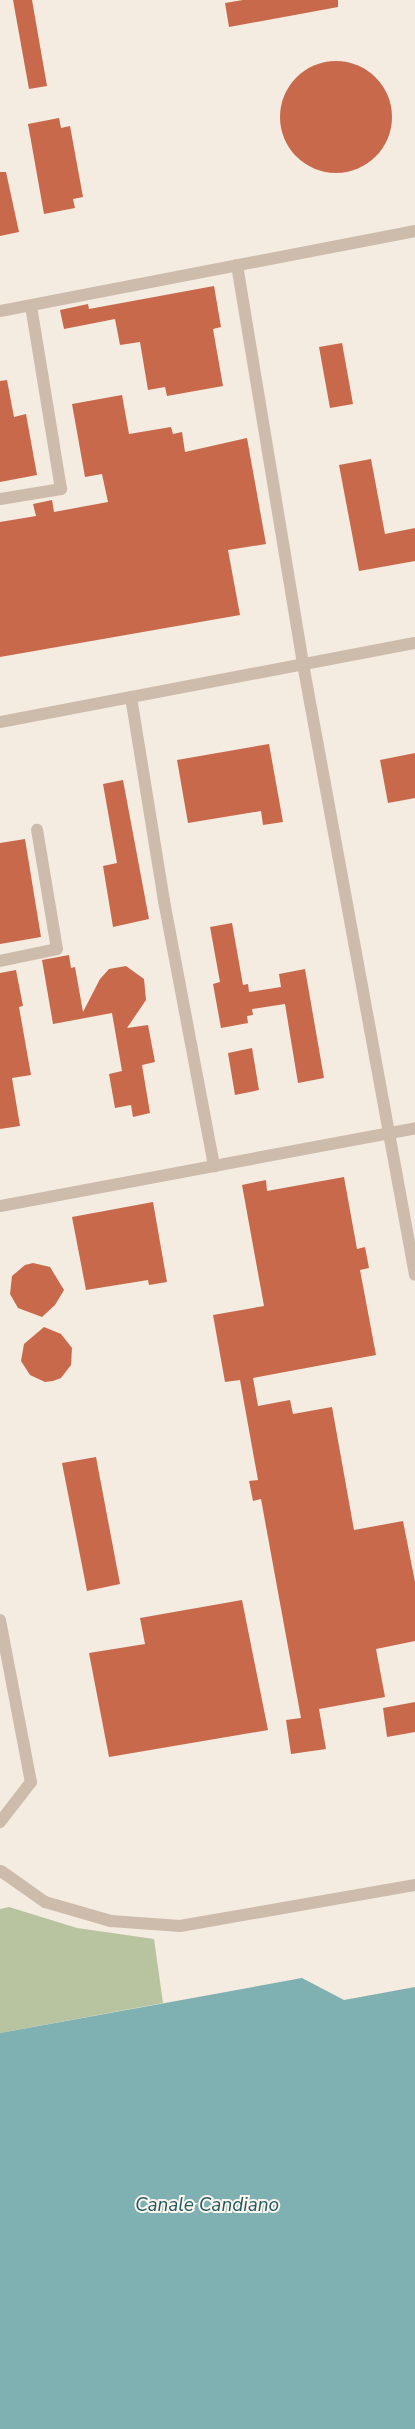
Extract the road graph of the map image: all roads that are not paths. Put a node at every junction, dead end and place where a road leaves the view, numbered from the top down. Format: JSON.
{"nodes":[{"id":1,"x":415,"y":232,"type":"edge"},
{"id":2,"x":237,"y":265,"type":"junction"},
{"id":3,"x":32,"y":305,"type":"junction"},
{"id":4,"x":0,"y":311,"type":"edge"},
{"id":5,"x":0,"y":499,"type":"edge"},
{"id":6,"x":415,"y":643,"type":"edge"},
{"id":7,"x":303,"y":664,"type":"junction"},
{"id":8,"x":130,"y":697,"type":"junction"},
{"id":9,"x":0,"y":722,"type":"edge"},
{"id":10,"x":37,"y":830,"type":"dead end"},
{"id":11,"x":0,"y":961,"type":"edge"},
{"id":12,"x":415,"y":1128,"type":"edge"},
{"id":13,"x":387,"y":1133,"type":"junction"},
{"id":14,"x":214,"y":1166,"type":"junction"},
{"id":15,"x":0,"y":1206,"type":"edge"},
{"id":16,"x":415,"y":1275,"type":"edge"},
{"id":17,"x":0,"y":1620,"type":"edge"},
{"id":18,"x":0,"y":1822,"type":"edge"},
{"id":19,"x":0,"y":1868,"type":"edge"},
{"id":20,"x":415,"y":1885,"type":"edge"}],
"edges":[{"from":1,"to":2,"type":"lane"},
{"from":2,"to":3,"type":"lane"},
{"from":2,"to":7,"type":"lane"},
{"from":3,"to":4,"type":"lane"},
{"from":3,"to":5,"type":"lane"},
{"from":6,"to":7,"type":"lane"},
{"from":7,"to":8,"type":"lane"},
{"from":7,"to":13,"type":"lane"},
{"from":8,"to":9,"type":"lane"},
{"from":8,"to":14,"type":"lane"},
{"from":10,"to":11,"type":"lane"},
{"from":12,"to":13,"type":"lane"},
{"from":13,"to":14,"type":"lane"},
{"from":13,"to":16,"type":"lane"},
{"from":14,"to":15,"type":"lane"},
{"from":17,"to":18,"type":"lane"},
{"from":19,"to":20,"type":"lane"}]}
